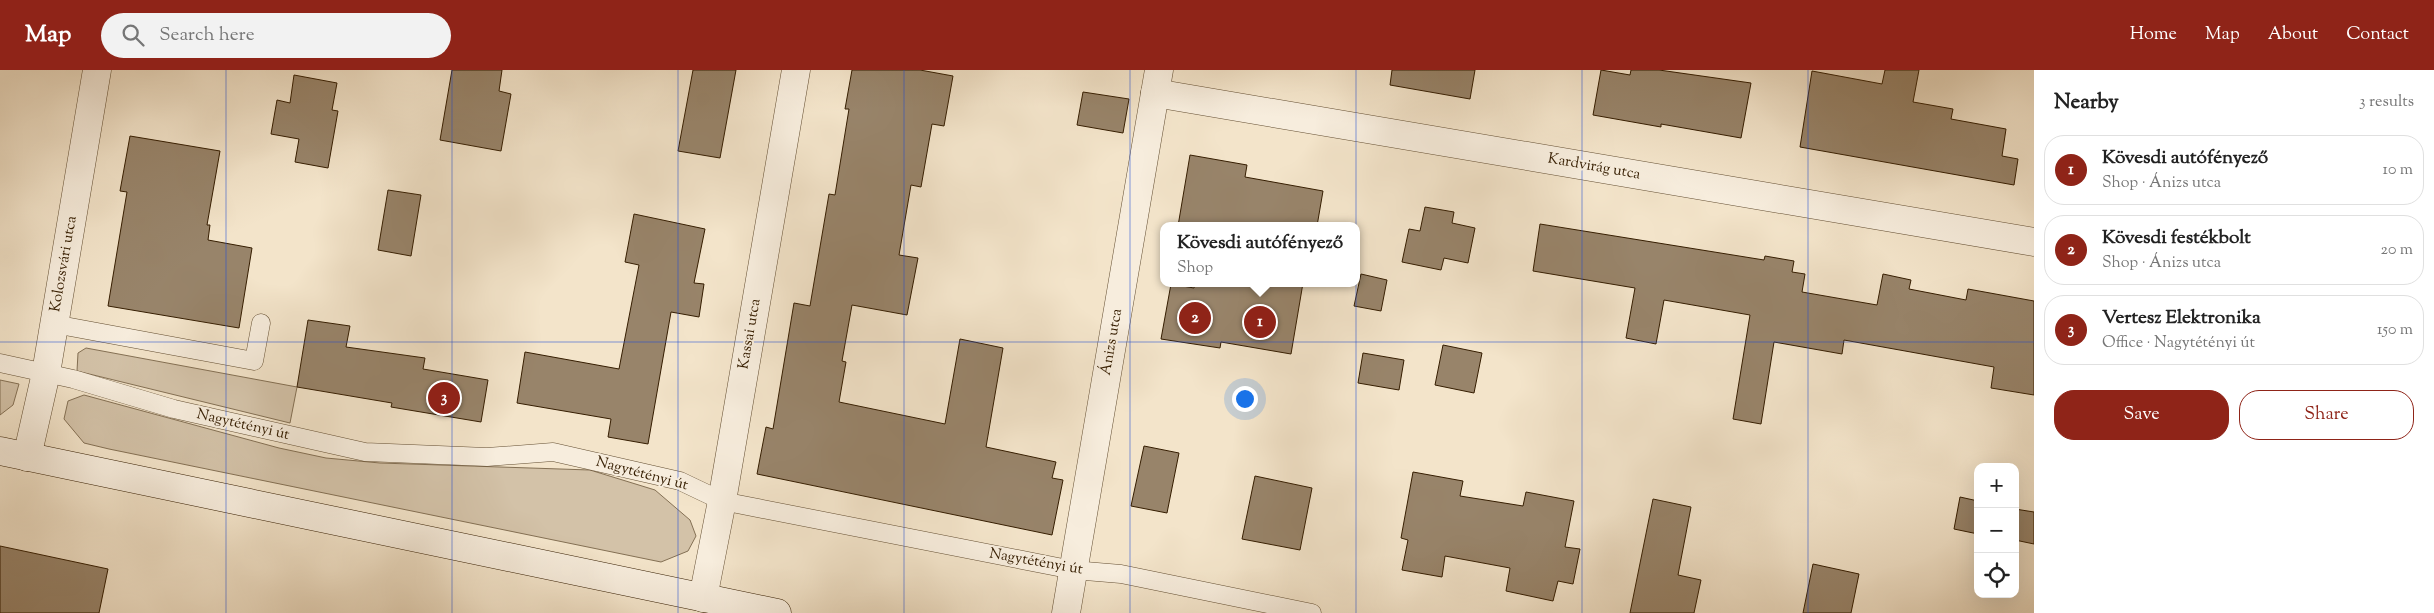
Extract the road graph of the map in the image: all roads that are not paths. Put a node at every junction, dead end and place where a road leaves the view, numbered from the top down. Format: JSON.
{"nodes":[{"id":1,"x":97,"y":70,"type":"edge"},
{"id":2,"x":796,"y":70,"type":"edge"},
{"id":3,"x":1157,"y":81,"type":"edge"},
{"id":4,"x":2034,"y":242,"type":"edge"},
{"id":5,"x":261,"y":323,"type":"dead end"},
{"id":6,"x":54,"y":324,"type":"junction"},
{"id":7,"x":0,"y":363,"type":"edge"},
{"id":8,"x":46,"y":373,"type":"junction"},
{"id":9,"x":0,"y":452,"type":"edge"},
{"id":10,"x":27,"y":457,"type":"junction"},
{"id":11,"x":722,"y":501,"type":"junction"},
{"id":12,"x":1073,"y":570,"type":"junction"},
{"id":13,"x":703,"y":598,"type":"junction"},
{"id":14,"x":777,"y":613,"type":"edge"},
{"id":15,"x":1066,"y":613,"type":"edge"},
{"id":16,"x":1312,"y":613,"type":"edge"}],
"edges":[{"from":1,"to":6,"type":"street","name":"Kolozsvári utca"},
{"from":2,"to":11,"type":"street","name":"Kassai utca"},
{"from":3,"to":4,"type":"street","name":"Kardvirág utca"},
{"from":3,"to":12,"type":"street","name":"Ánizs utca"},
{"from":5,"to":6,"type":"lane"},
{"from":6,"to":8,"type":"street","name":"Kolozsvári utca"},
{"from":7,"to":8,"type":"lane","name":"Nagytétényi út"},
{"from":8,"to":10,"type":"street","name":"Kolozsvári utca"},
{"from":8,"to":11,"type":"lane","name":"Nagytétényi út"},
{"from":9,"to":10,"type":"street"},
{"from":10,"to":13,"type":"street"},
{"from":11,"to":12,"type":"lane","name":"Nagytétényi út"},
{"from":11,"to":13,"type":"street","name":"Kassai utca"},
{"from":12,"to":15,"type":"street","name":"Ánizs utca"},
{"from":12,"to":16,"type":"lane","name":"Nagytétényi út"},
{"from":13,"to":14,"type":"street"}]}
